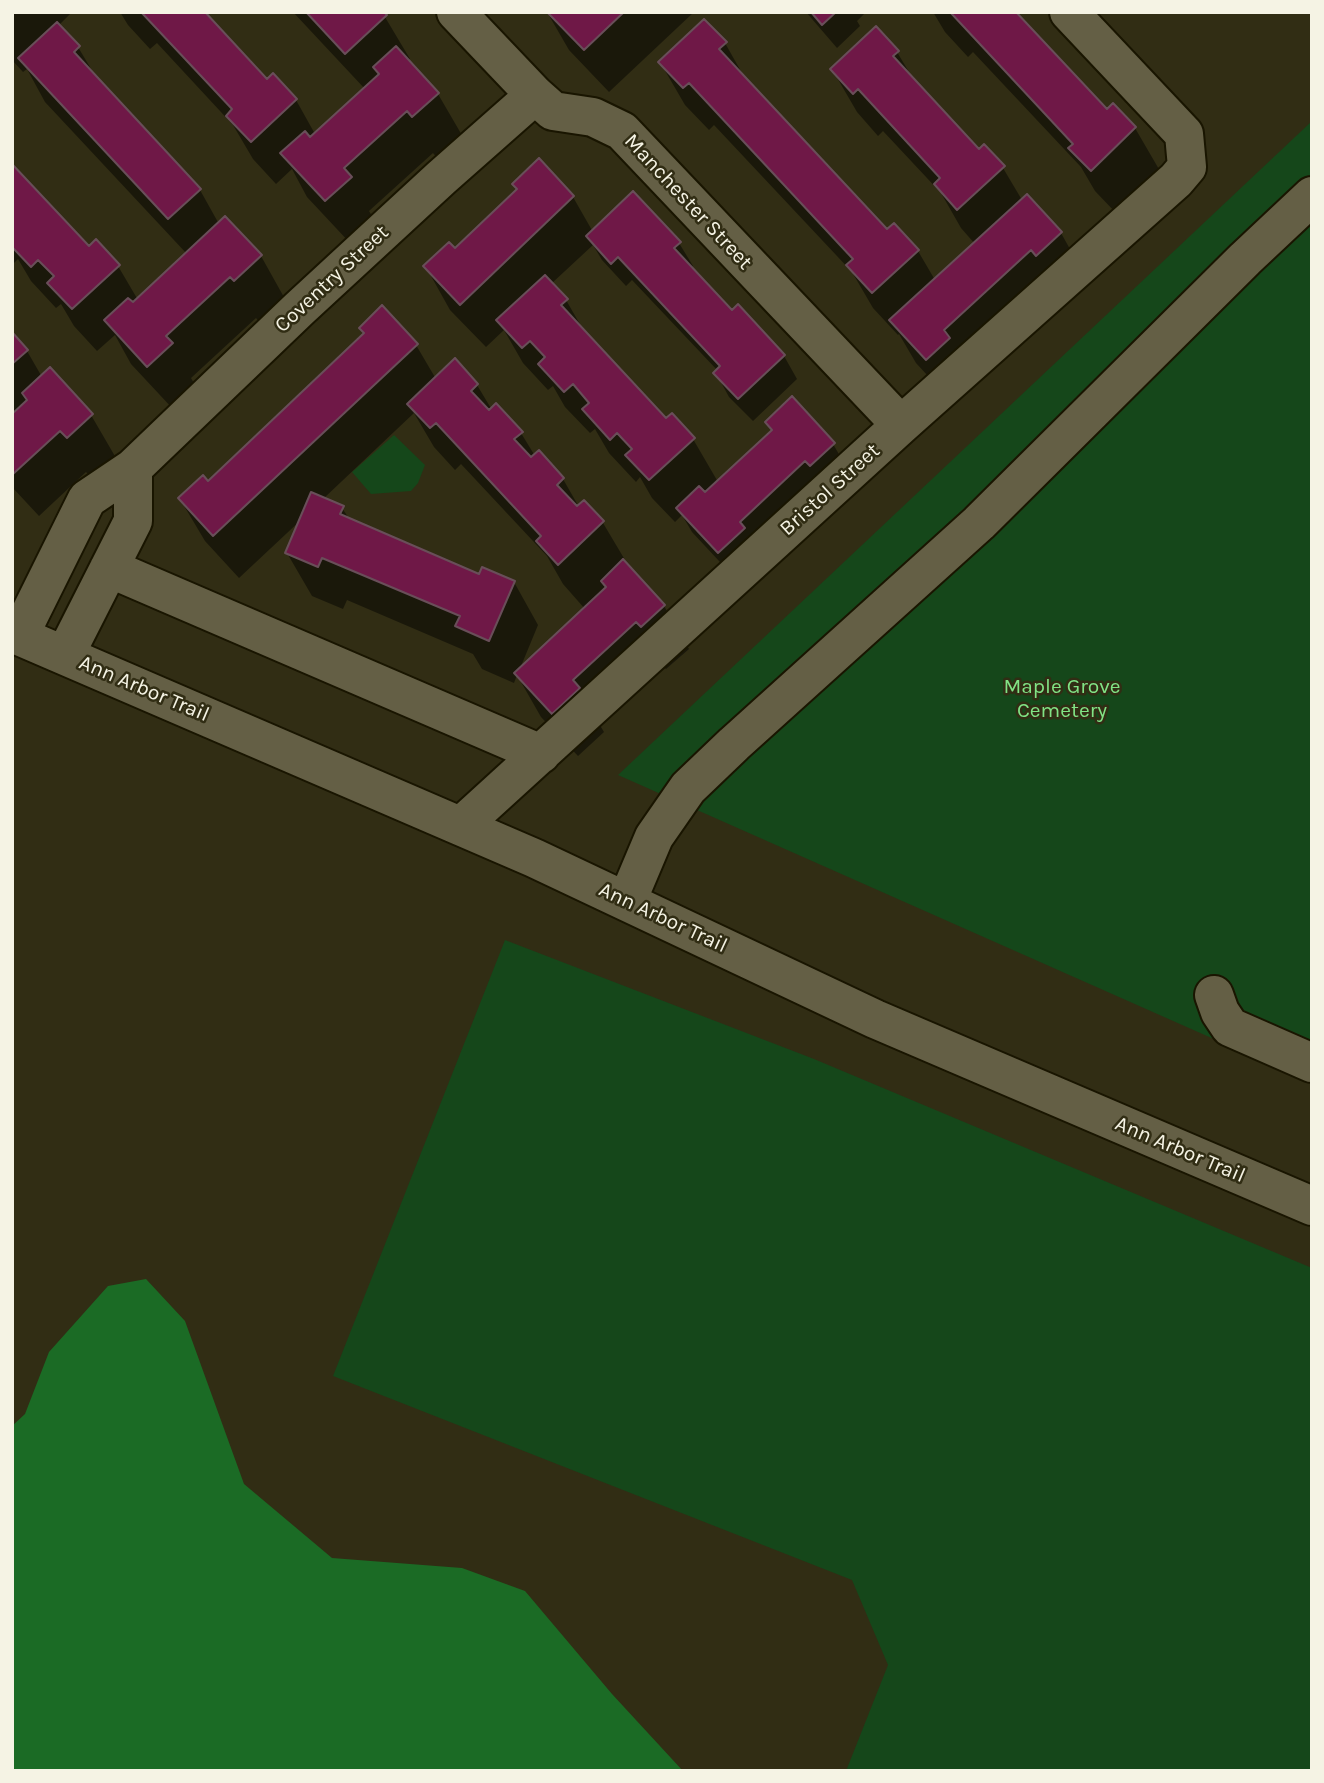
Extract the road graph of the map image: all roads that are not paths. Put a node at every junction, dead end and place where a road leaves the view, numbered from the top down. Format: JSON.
{"nodes":[{"id":1,"x":456,"y":12,"type":"edge"},
{"id":2,"x":1069,"y":12,"type":"edge"},
{"id":3,"x":535,"y":95,"type":"junction"},
{"id":4,"x":1312,"y":195,"type":"edge"},
{"id":5,"x":901,"y":425,"type":"junction"},
{"id":6,"x":133,"y":468,"type":"junction"},
{"id":7,"x":109,"y":568,"type":"junction"},
{"id":8,"x":16,"y":634,"type":"edge"},
{"id":9,"x":65,"y":655,"type":"junction"},
{"id":10,"x":541,"y":754,"type":"junction"},
{"id":11,"x":461,"y":826,"type":"junction"},
{"id":12,"x":627,"y":901,"type":"junction"},
{"id":13,"x":1214,"y":995,"type":"dead end"},
{"id":14,"x":1312,"y":1063,"type":"edge"},
{"id":15,"x":1312,"y":1206,"type":"edge"}],
"edges":[{"from":1,"to":3,"type":"street","name":"Manchester Street"},
{"from":2,"to":5,"type":"street","name":"Bristol Street"},
{"from":3,"to":5,"type":"street","name":"Manchester Street"},
{"from":3,"to":6,"type":"street","name":"Coventry Street"},
{"from":4,"to":12,"type":"street"},
{"from":5,"to":10,"type":"street","name":"Bristol Street"},
{"from":6,"to":7,"type":"street"},
{"from":6,"to":8,"type":"street","name":"Coventry Street"},
{"from":7,"to":9,"type":"street"},
{"from":7,"to":10,"type":"street"},
{"from":8,"to":9,"type":"street","name":"Ann Arbor Trail"},
{"from":9,"to":11,"type":"street","name":"Ann Arbor Trail"},
{"from":10,"to":11,"type":"street","name":"Bristol Street"},
{"from":11,"to":12,"type":"street","name":"Ann Arbor Trail"},
{"from":12,"to":15,"type":"street","name":"Ann Arbor Trail"},
{"from":13,"to":14,"type":"street"}]}
